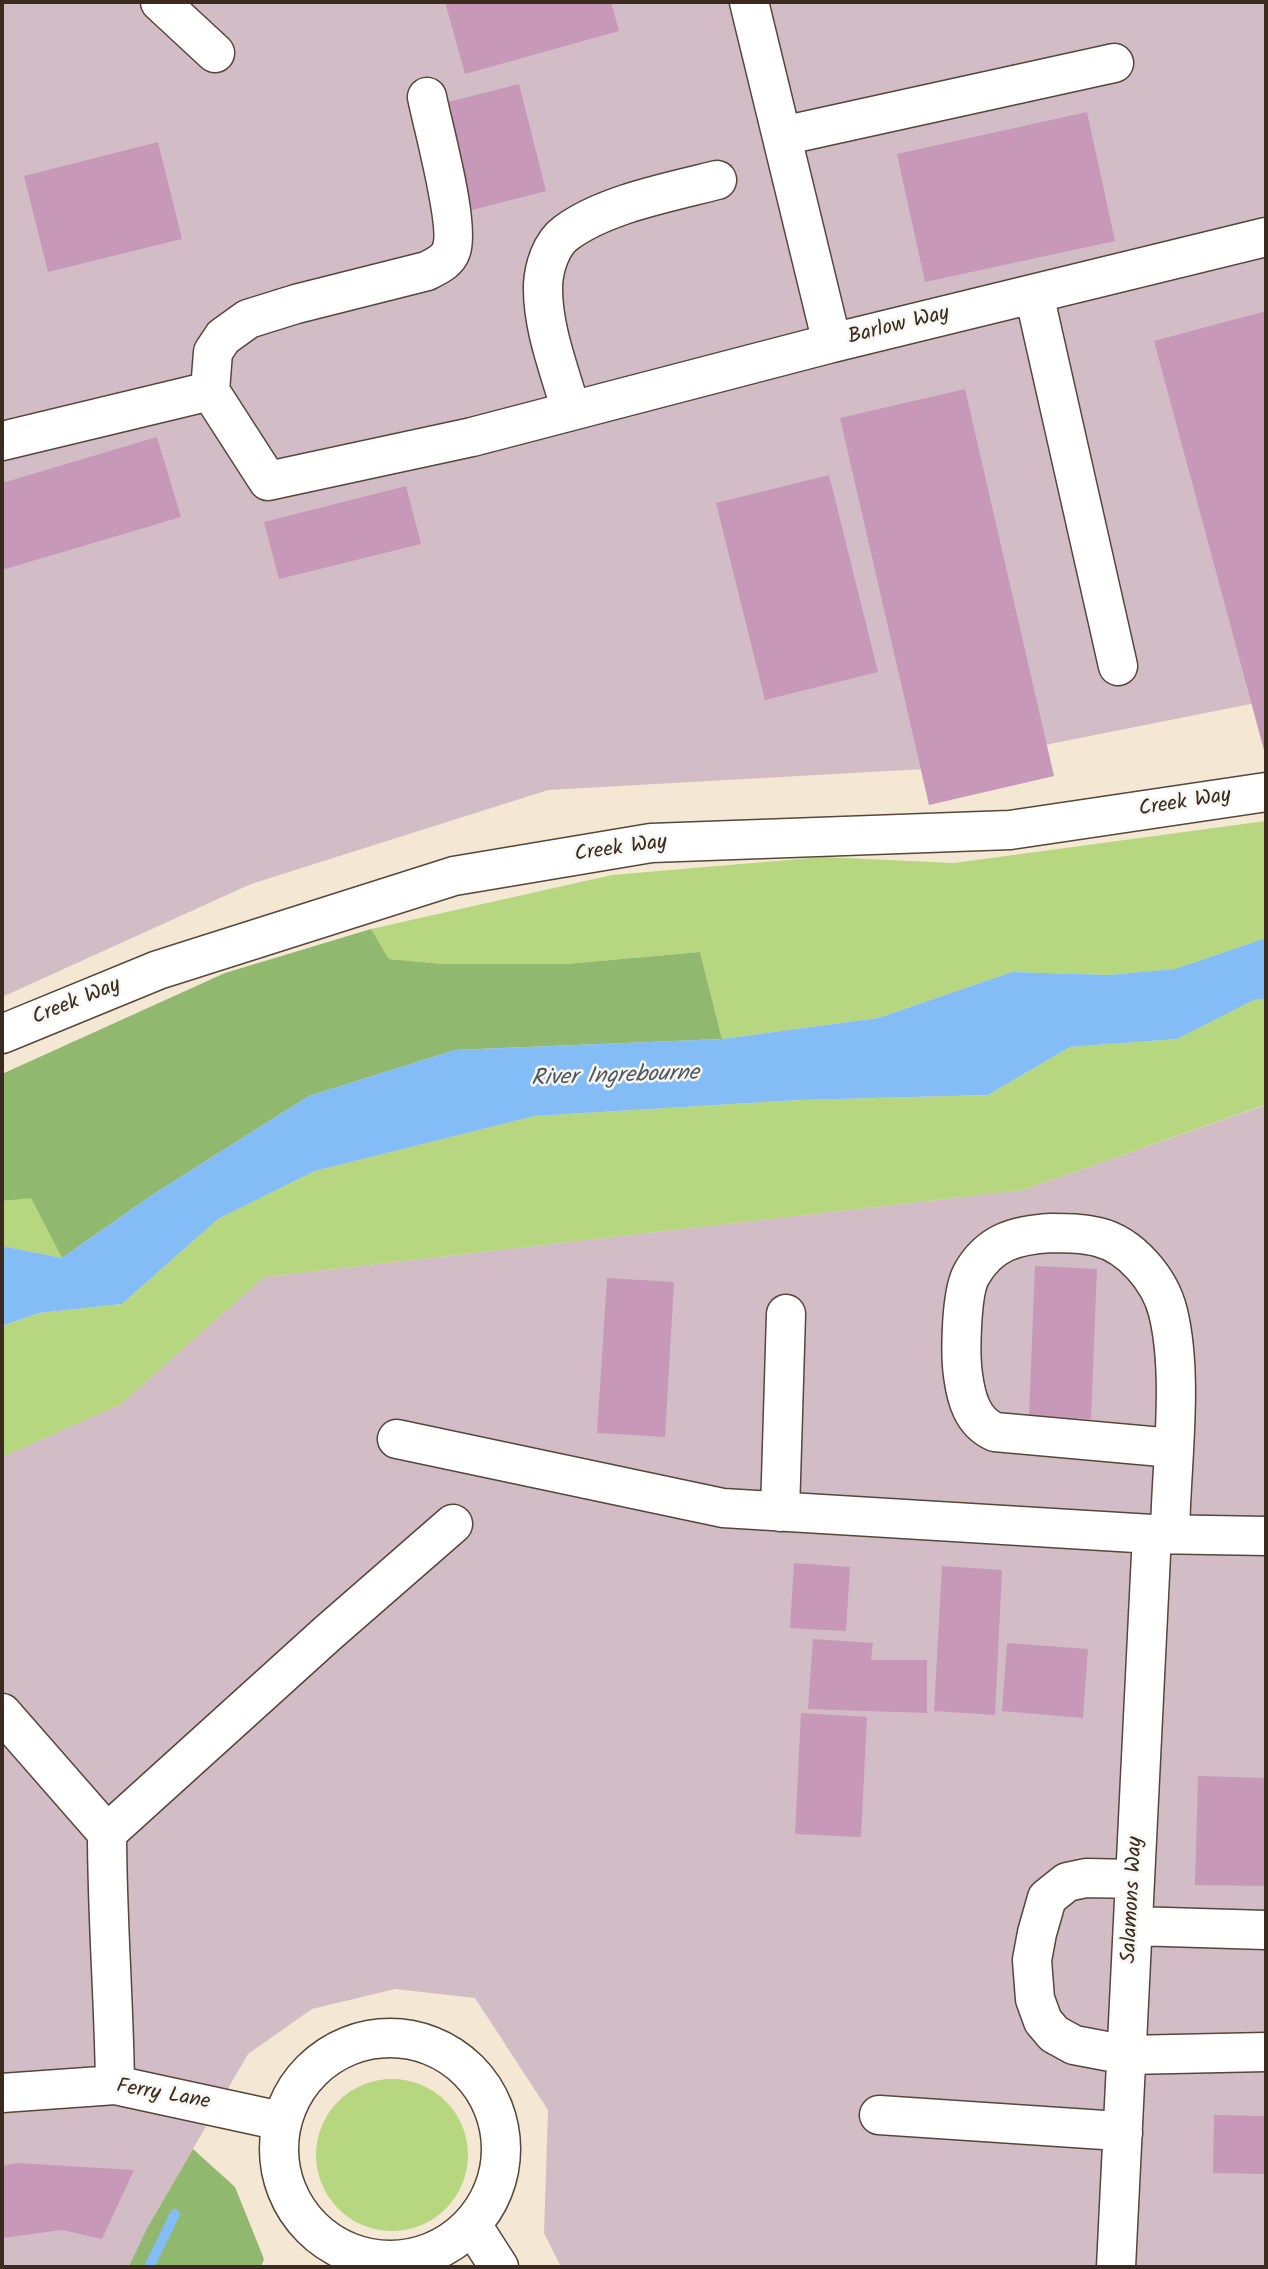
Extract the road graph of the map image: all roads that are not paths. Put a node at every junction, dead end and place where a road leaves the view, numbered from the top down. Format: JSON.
{"nodes":[{"id":1,"x":160,"y":2,"type":"edge"},
{"id":2,"x":749,"y":2,"type":"edge"},
{"id":3,"x":215,"y":53,"type":"dead end"},
{"id":4,"x":1114,"y":63,"type":"dead end"},
{"id":5,"x":427,"y":97,"type":"dead end"},
{"id":6,"x":782,"y":136,"type":"junction"},
{"id":7,"x":717,"y":180,"type":"dead end"},
{"id":8,"x":1266,"y":236,"type":"edge"},
{"id":9,"x":1034,"y":294,"type":"junction"},
{"id":10,"x":832,"y":344,"type":"junction"},
{"id":11,"x":210,"y":391,"type":"junction"},
{"id":12,"x":571,"y":411,"type":"junction"},
{"id":13,"x":2,"y":441,"type":"edge"},
{"id":14,"x":1118,"y":666,"type":"dead end"},
{"id":15,"x":1266,"y":792,"type":"edge"},
{"id":16,"x":2,"y":1034,"type":"edge"},
{"id":17,"x":786,"y":1314,"type":"dead end"},
{"id":18,"x":397,"y":1439,"type":"dead end"},
{"id":19,"x":1173,"y":1448,"type":"junction"},
{"id":20,"x":779,"y":1512,"type":"junction"},
{"id":21,"x":453,"y":1524,"type":"dead end"},
{"id":22,"x":1161,"y":1534,"type":"junction"},
{"id":23,"x":1266,"y":1536,"type":"edge"},
{"id":24,"x":2,"y":1713,"type":"edge"},
{"id":25,"x":107,"y":1833,"type":"junction"},
{"id":26,"x":1135,"y":1879,"type":"junction"},
{"id":27,"x":1133,"y":1926,"type":"junction"},
{"id":28,"x":1266,"y":1930,"type":"edge"},
{"id":29,"x":1266,"y":2052,"type":"edge"},
{"id":30,"x":1126,"y":2055,"type":"junction"},
{"id":31,"x":115,"y":2085,"type":"junction"},
{"id":32,"x":2,"y":2093,"type":"edge"},
{"id":33,"x":879,"y":2115,"type":"dead end"},
{"id":34,"x":281,"y":2121,"type":"junction"},
{"id":35,"x":1123,"y":2133,"type":"junction"},
{"id":36,"x":472,"y":2225,"type":"junction"},
{"id":37,"x":324,"y":2255,"type":"edge"},
{"id":38,"x":499,"y":2267,"type":"edge"},
{"id":39,"x":1116,"y":2267,"type":"edge"}],
"edges":[{"from":1,"to":3,"type":"street"},
{"from":2,"to":6,"type":"street","name":"Barlow Way"},
{"from":4,"to":6,"type":"street"},
{"from":5,"to":11,"type":"street"},
{"from":6,"to":10,"type":"street","name":"Barlow Way"},
{"from":7,"to":12,"type":"street"},
{"from":8,"to":9,"type":"street","name":"Barlow Way"},
{"from":9,"to":10,"type":"street","name":"Barlow Way"},
{"from":9,"to":14,"type":"street"},
{"from":10,"to":12,"type":"street"},
{"from":11,"to":12,"type":"street"},
{"from":11,"to":13,"type":"street"},
{"from":15,"to":16,"type":"street","name":"Creek Way"},
{"from":17,"to":20,"type":"street"},
{"from":18,"to":20,"type":"street"},
{"from":19,"to":19,"type":"street"},
{"from":19,"to":22,"type":"street","name":"Salamons Way"},
{"from":20,"to":22,"type":"street"},
{"from":21,"to":25,"type":"street"},
{"from":22,"to":23,"type":"street"},
{"from":22,"to":26,"type":"street","name":"Salamons Way"},
{"from":24,"to":25,"type":"street"},
{"from":25,"to":31,"type":"street"},
{"from":26,"to":27,"type":"street","name":"Salamons Way"},
{"from":26,"to":30,"type":"street"},
{"from":27,"to":28,"type":"street"},
{"from":27,"to":30,"type":"street","name":"Salamons Way"},
{"from":29,"to":30,"type":"street"},
{"from":30,"to":35,"type":"street","name":"Salamons Way"},
{"from":31,"to":32,"type":"street","name":"Ferry Lane"},
{"from":31,"to":34,"type":"street","name":"Ferry Lane"},
{"from":33,"to":35,"type":"street"},
{"from":34,"to":36,"type":"street"},
{"from":34,"to":37,"type":"street"},
{"from":35,"to":39,"type":"street","name":"Salamons Way"},
{"from":36,"to":37,"type":"street"},
{"from":36,"to":38,"type":"street"}]}
